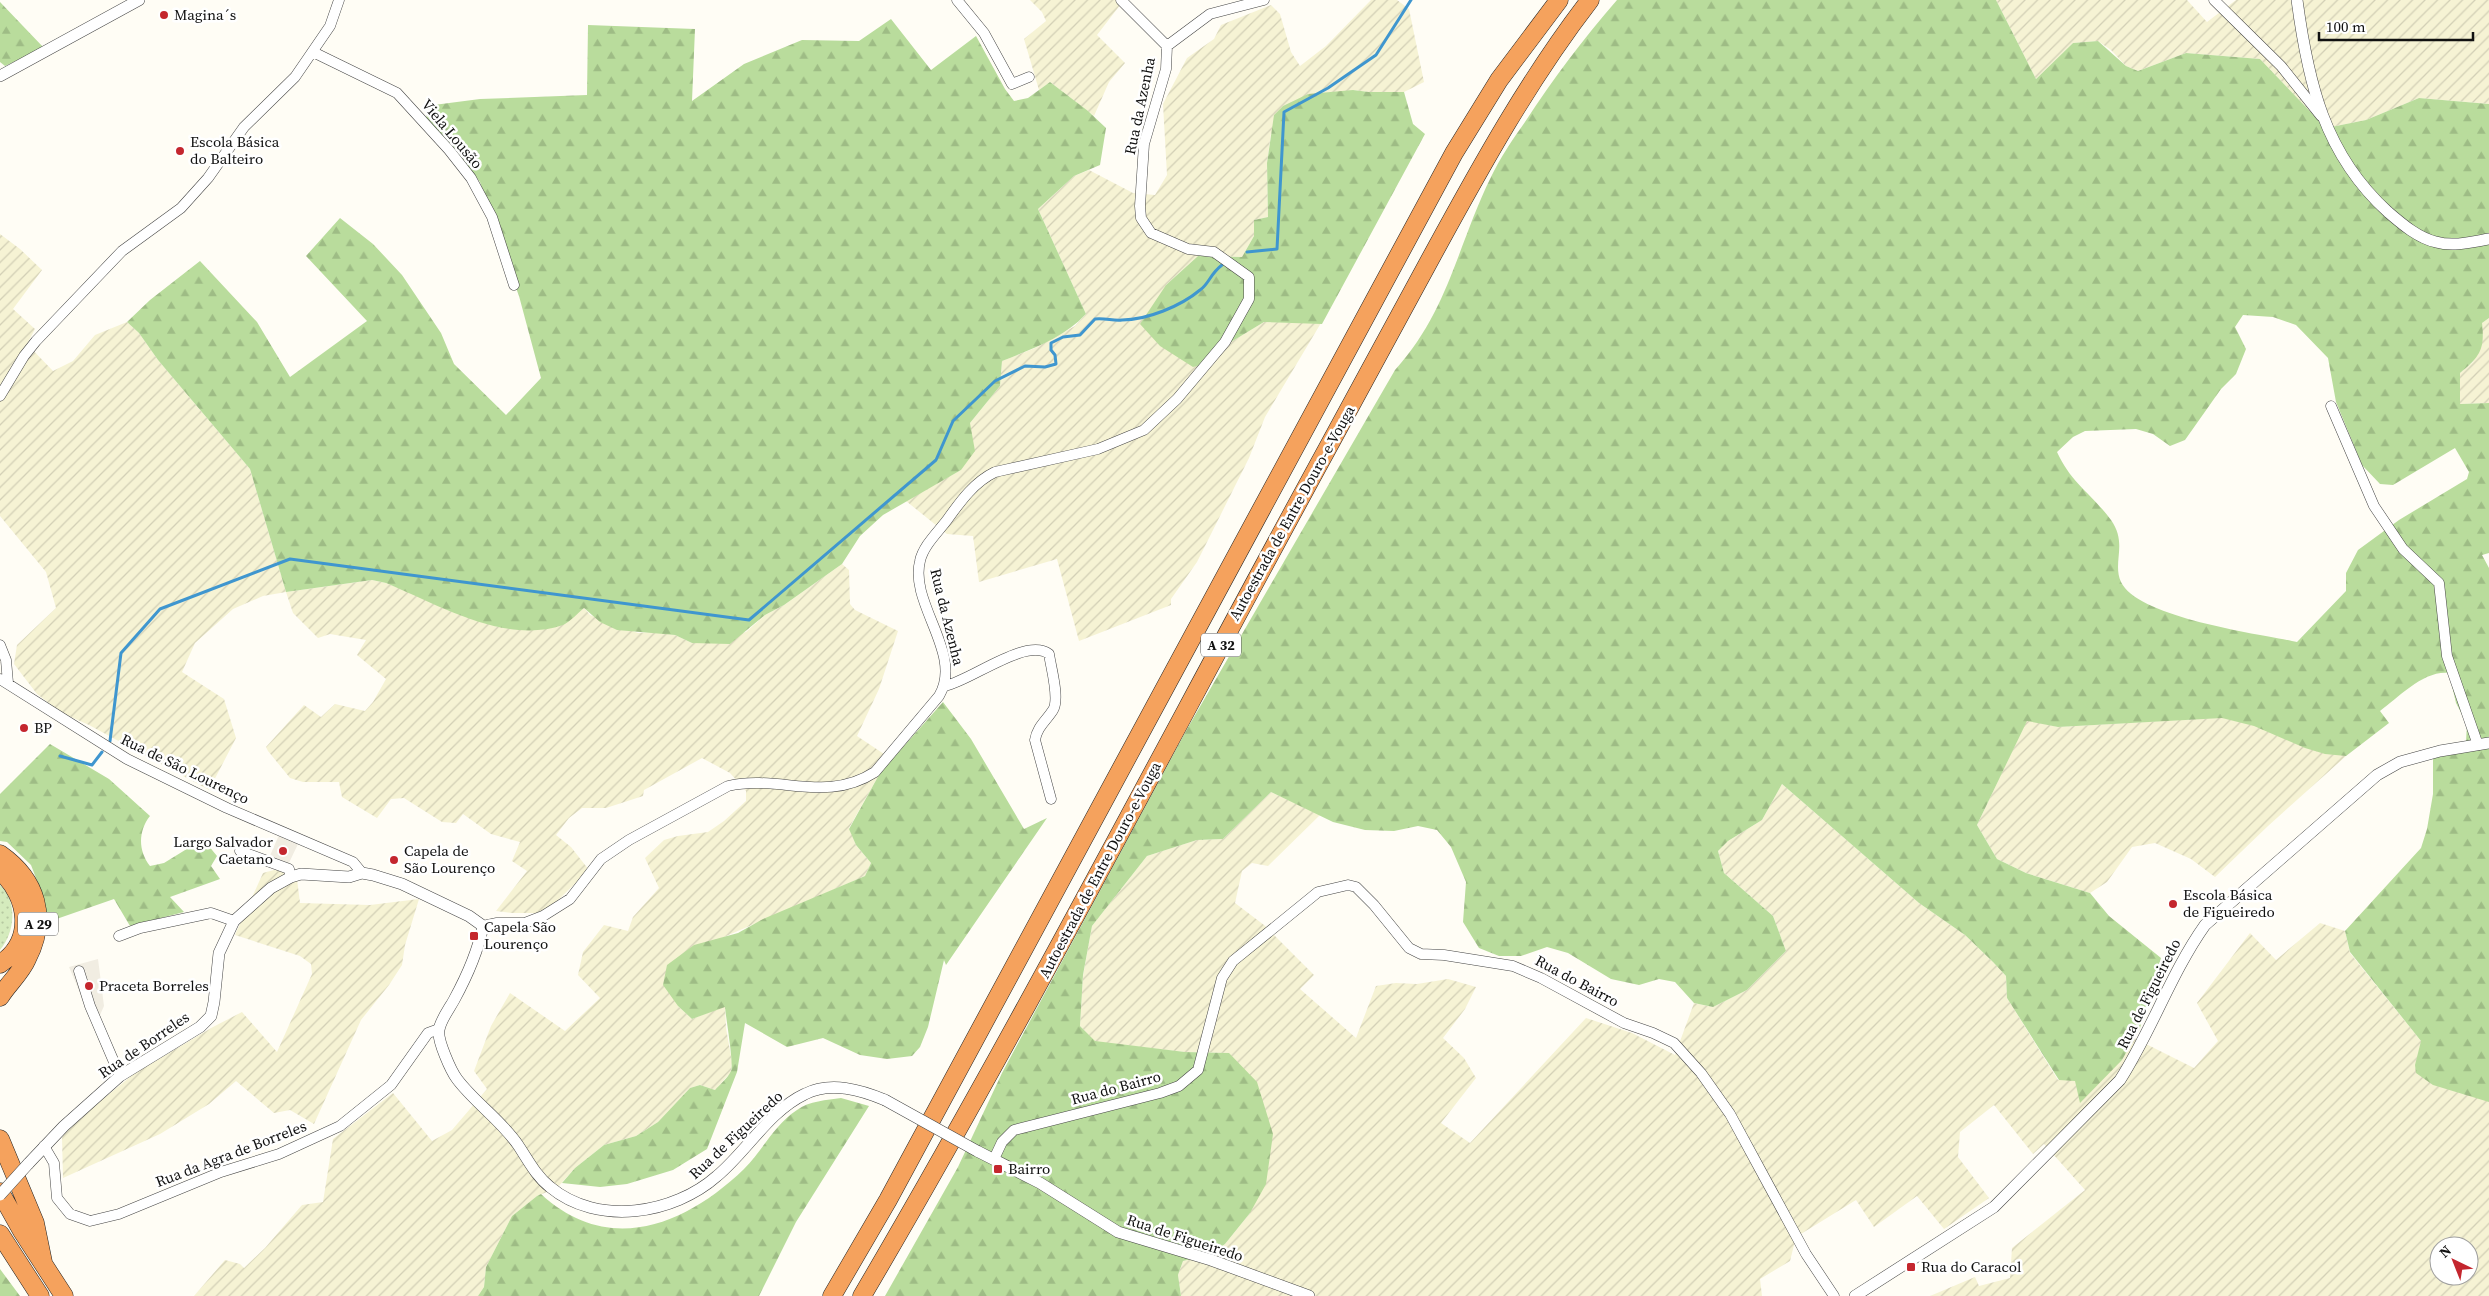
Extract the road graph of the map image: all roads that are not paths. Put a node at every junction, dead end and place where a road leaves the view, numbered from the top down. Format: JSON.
{"nodes":[{"id":1,"x":139,"y":0,"type":"edge"},
{"id":2,"x":339,"y":0,"type":"edge"},
{"id":3,"x":957,"y":0,"type":"edge"},
{"id":4,"x":1121,"y":0,"type":"edge"},
{"id":5,"x":1264,"y":0,"type":"edge"},
{"id":6,"x":1559,"y":0,"type":"edge"},
{"id":7,"x":1590,"y":0,"type":"edge"},
{"id":8,"x":2214,"y":0,"type":"edge"},
{"id":9,"x":2297,"y":0,"type":"edge"},
{"id":10,"x":1167,"y":46,"type":"junction"},
{"id":11,"x":313,"y":52,"type":"junction"},
{"id":12,"x":0,"y":76,"type":"edge"},
{"id":13,"x":1029,"y":77,"type":"dead end"},
{"id":14,"x":2322,"y":116,"type":"junction"},
{"id":15,"x":2489,"y":239,"type":"edge"},
{"id":16,"x":514,"y":285,"type":"dead end"},
{"id":17,"x":0,"y":396,"type":"edge"},
{"id":18,"x":2331,"y":406,"type":"dead end"},
{"id":19,"x":0,"y":645,"type":"edge"},
{"id":20,"x":4,"y":681,"type":"edge"},
{"id":21,"x":945,"y":686,"type":"junction"},
{"id":22,"x":2484,"y":744,"type":"edge"},
{"id":23,"x":1051,"y":799,"type":"dead end"},
{"id":24,"x":240,"y":851,"type":"dead end"},
{"id":25,"x":0,"y":854,"type":"edge"},
{"id":26,"x":0,"y":871,"type":"edge"},
{"id":27,"x":367,"y":874,"type":"junction"},
{"id":28,"x":292,"y":877,"type":"junction"},
{"id":29,"x":234,"y":921,"type":"junction"},
{"id":30,"x":482,"y":926,"type":"junction"},
{"id":31,"x":119,"y":936,"type":"dead end"},
{"id":32,"x":0,"y":964,"type":"edge"},
{"id":33,"x":79,"y":971,"type":"dead end"},
{"id":34,"x":0,"y":997,"type":"edge"},
{"id":35,"x":439,"y":1029,"type":"junction"},
{"id":36,"x":120,"y":1076,"type":"junction"},
{"id":37,"x":0,"y":1139,"type":"edge"},
{"id":38,"x":44,"y":1146,"type":"junction"},
{"id":39,"x":994,"y":1159,"type":"junction"},
{"id":40,"x":0,"y":1193,"type":"edge"},
{"id":41,"x":0,"y":1234,"type":"edge"},
{"id":42,"x":43,"y":1262,"type":"junction"},
{"id":43,"x":40,"y":1296,"type":"edge"},
{"id":44,"x":64,"y":1296,"type":"edge"},
{"id":45,"x":832,"y":1296,"type":"edge"},
{"id":46,"x":862,"y":1296,"type":"edge"},
{"id":47,"x":1309,"y":1296,"type":"edge"},
{"id":48,"x":1834,"y":1296,"type":"edge"},
{"id":49,"x":1856,"y":1296,"type":"edge"}],
"edges":[{"from":1,"to":12,"type":"street"},
{"from":2,"to":11,"type":"street"},
{"from":3,"to":13,"type":"street"},
{"from":4,"to":10,"type":"street","name":"Rua da Azenha"},
{"from":5,"to":10,"type":"street","name":"Rua da Azenha"},
{"from":6,"to":45,"type":"highway","name":"Autoestrada de Entre Douro-e-Vouga","number":"A 32"},
{"from":7,"to":46,"type":"highway","name":"Autoestrada de Entre Douro-e-Vouga","number":"A 32"},
{"from":8,"to":14,"type":"street"},
{"from":9,"to":14,"type":"street"},
{"from":10,"to":21,"type":"street","name":"Rua da Azenha"},
{"from":11,"to":16,"type":"street","name":"Viela Lousão"},
{"from":11,"to":17,"type":"street"},
{"from":14,"to":15,"type":"street"},
{"from":18,"to":22,"type":"street"},
{"from":19,"to":20,"type":"street"},
{"from":20,"to":27,"type":"street","name":"Rua de São Lourenço"},
{"from":21,"to":23,"type":"street"},
{"from":21,"to":30,"type":"street","name":"Rua da Azenha"},
{"from":22,"to":49,"type":"street","name":"Rua de Figueiredo"},
{"from":24,"to":28,"type":"street"},
{"from":25,"to":34,"type":"highway","number":"A 29"},
{"from":26,"to":32,"type":"highway","number":"A 29"},
{"from":27,"to":28,"type":"street","name":"Rua de Borreles"},
{"from":27,"to":30,"type":"street","name":"Rua de São Lourenço"},
{"from":28,"to":29,"type":"street","name":"Rua de Borreles"},
{"from":29,"to":31,"type":"street"},
{"from":29,"to":36,"type":"street","name":"Rua de Borreles"},
{"from":30,"to":35,"type":"street"},
{"from":33,"to":36,"type":"street"},
{"from":35,"to":38,"type":"street","name":"Rua da Agra de Borreles"},
{"from":35,"to":39,"type":"street","name":"Rua de Figueiredo","bridge":true},
{"from":36,"to":38,"type":"street","name":"Rua de Borreles"},
{"from":37,"to":42,"type":"highway"},
{"from":38,"to":40,"type":"street","name":"Rua de Borreles","bridge":true},
{"from":39,"to":47,"type":"street","name":"Rua de Figueiredo"},
{"from":39,"to":48,"type":"street","name":"Rua do Bairro"},
{"from":40,"to":42,"type":"highway"},
{"from":41,"to":43,"type":"highway"},
{"from":42,"to":44,"type":"highway"}]}
